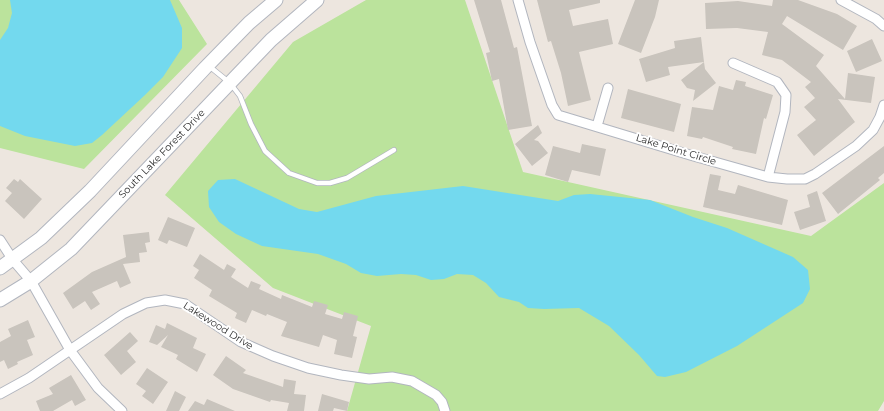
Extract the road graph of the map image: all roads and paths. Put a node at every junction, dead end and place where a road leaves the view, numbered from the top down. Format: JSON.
{"nodes":[{"id":1,"x":276,"y":0,"type":"edge"},
{"id":2,"x":317,"y":0,"type":"edge"},
{"id":3,"x":518,"y":0,"type":"edge"},
{"id":4,"x":841,"y":0,"type":"edge"},
{"id":5,"x":884,"y":26,"type":"edge"},
{"id":6,"x":733,"y":63,"type":"dead end"},
{"id":7,"x":208,"y":65,"type":"junction"},
{"id":8,"x":230,"y":83,"type":"junction"},
{"id":9,"x":608,"y":88,"type":"dead end"},
{"id":10,"x":884,"y":105,"type":"edge"},
{"id":11,"x":597,"y":126,"type":"junction"},
{"id":12,"x":394,"y":150,"type":"dead end"},
{"id":13,"x":768,"y":177,"type":"junction"},
{"id":14,"x":0,"y":240,"type":"edge"},
{"id":15,"x":12,"y":260,"type":"junction"},
{"id":16,"x":0,"y":268,"type":"edge"},
{"id":17,"x":31,"y":281,"type":"junction"},
{"id":18,"x":0,"y":300,"type":"edge"},
{"id":19,"x":70,"y":350,"type":"junction"},
{"id":20,"x":0,"y":394,"type":"edge"},
{"id":21,"x":122,"y":411,"type":"edge"},
{"id":22,"x":445,"y":411,"type":"edge"}],
"edges":[{"from":1,"to":7,"type":"main road"},
{"from":2,"to":8,"type":"main road","name":"South Lake Forest Drive"},
{"from":3,"to":11,"type":"street","name":"Lake Point Circle"},
{"from":4,"to":5,"type":"street"},
{"from":6,"to":13,"type":"street"},
{"from":7,"to":8,"type":"lane"},
{"from":7,"to":15,"type":"main road"},
{"from":8,"to":12,"type":"lane"},
{"from":8,"to":17,"type":"main road","name":"South Lake Forest Drive"},
{"from":9,"to":11,"type":"street"},
{"from":10,"to":13,"type":"street","name":"Lake Point Circle"},
{"from":11,"to":13,"type":"street","name":"Lake Point Circle"},
{"from":14,"to":15,"type":"street"},
{"from":15,"to":16,"type":"main road"},
{"from":15,"to":17,"type":"street"},
{"from":17,"to":18,"type":"main road","name":"South Lake Forest Drive"},
{"from":17,"to":19,"type":"street"},
{"from":19,"to":20,"type":"street","name":"Lakewood Drive"},
{"from":19,"to":21,"type":"street"},
{"from":19,"to":22,"type":"street","name":"Lakewood Drive"}]}
